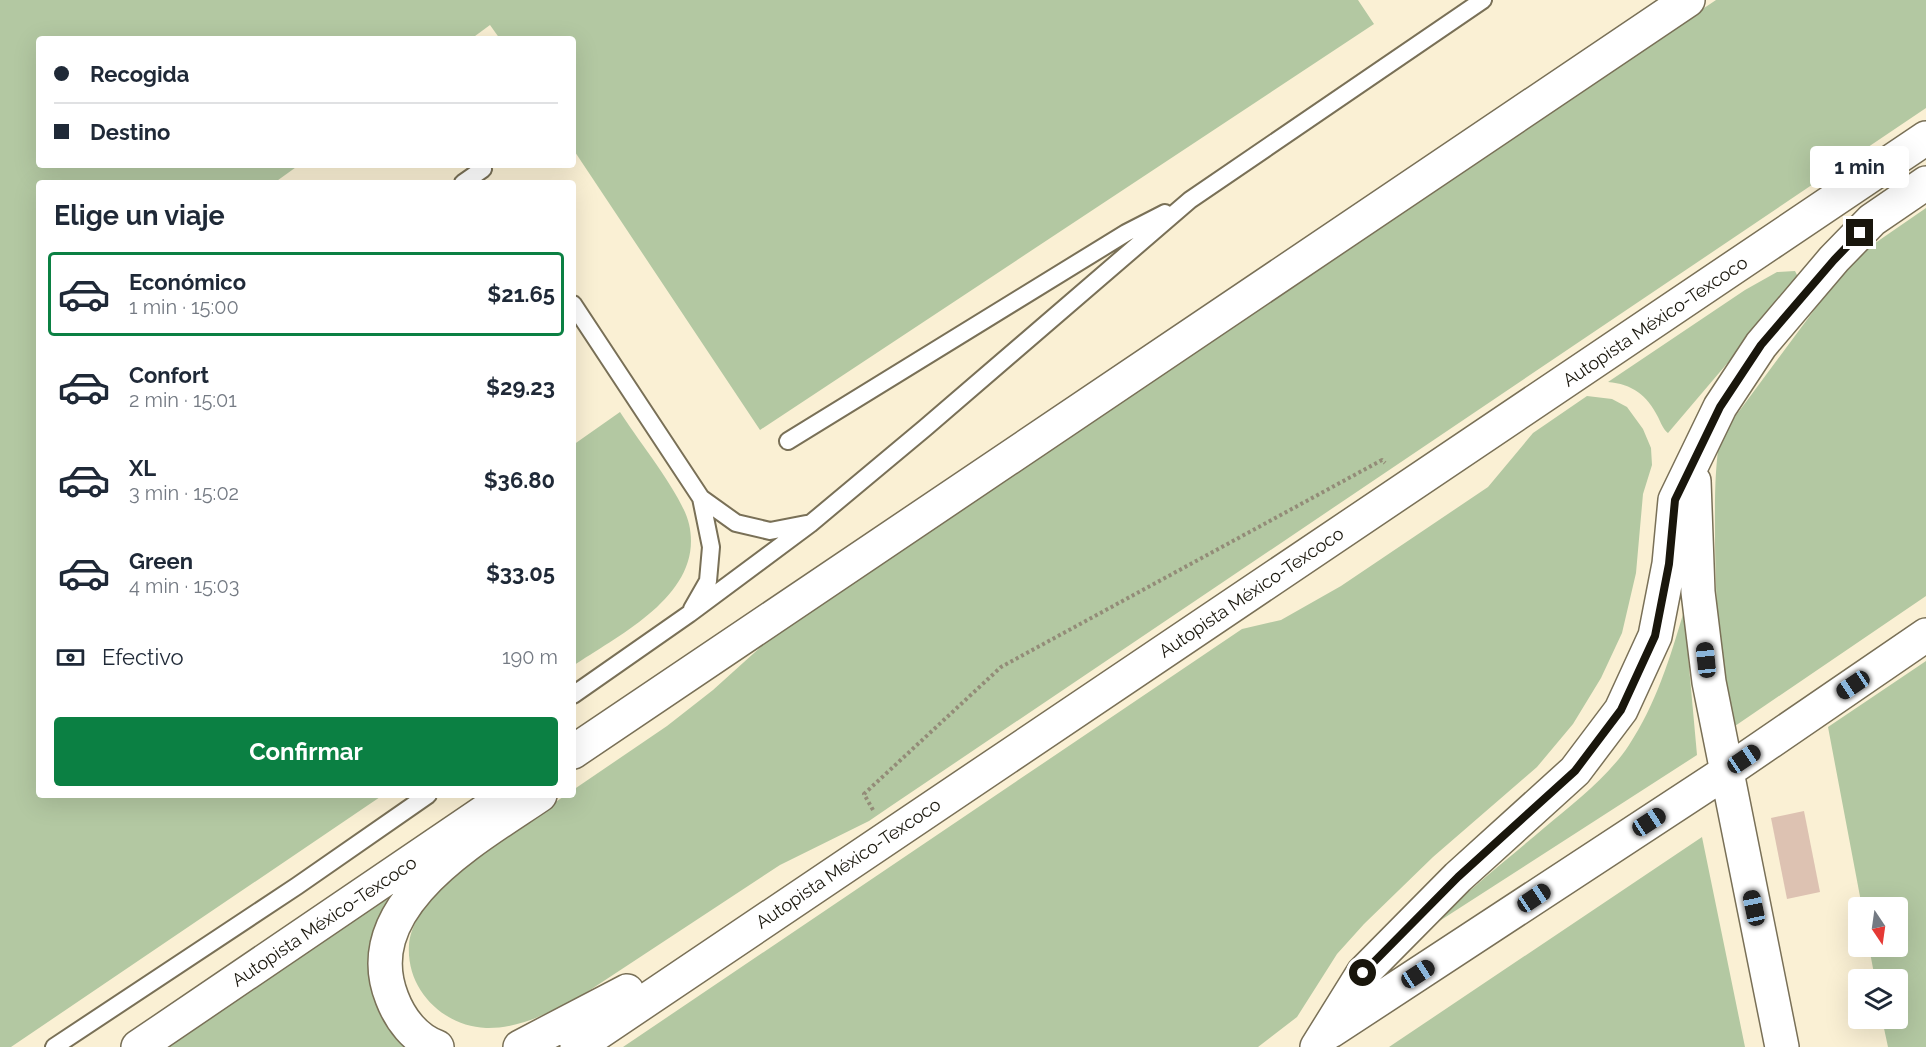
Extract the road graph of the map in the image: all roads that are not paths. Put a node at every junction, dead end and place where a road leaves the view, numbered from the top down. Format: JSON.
{"nodes":[{"id":1,"x":1483,"y":0,"type":"edge"},
{"id":2,"x":1688,"y":0,"type":"edge"},
{"id":3,"x":1926,"y":138,"type":"edge"},
{"id":4,"x":485,"y":172,"type":"edge"},
{"id":5,"x":469,"y":180,"type":"edge"},
{"id":6,"x":1926,"y":183,"type":"edge"},
{"id":7,"x":1190,"y":200,"type":"junction"},
{"id":8,"x":576,"y":313,"type":"edge"},
{"id":9,"x":788,"y":441,"type":"dead end"},
{"id":10,"x":1694,"y":461,"type":"junction"},
{"id":11,"x":701,"y":498,"type":"junction"},
{"id":12,"x":810,"y":524,"type":"junction"},
{"id":13,"x":689,"y":614,"type":"junction"},
{"id":14,"x":1926,"y":635,"type":"edge"},
{"id":15,"x":666,"y":688,"type":"junction"},
{"id":16,"x":576,"y":693,"type":"edge"},
{"id":17,"x":576,"y":750,"type":"edge"},
{"id":18,"x":576,"y":771,"type":"edge"},
{"id":19,"x":1726,"y":772,"type":"junction"},
{"id":20,"x":424,"y":798,"type":"edge"},
{"id":21,"x":505,"y":798,"type":"edge"},
{"id":22,"x":536,"y":798,"type":"edge"},
{"id":23,"x":771,"y":915,"type":"junction"},
{"id":24,"x":1319,"y":1042,"type":"edge"},
{"id":25,"x":54,"y":1047,"type":"edge"},
{"id":26,"x":138,"y":1047,"type":"edge"},
{"id":27,"x":437,"y":1047,"type":"edge"},
{"id":28,"x":520,"y":1047,"type":"edge"},
{"id":29,"x":577,"y":1047,"type":"edge"},
{"id":30,"x":1782,"y":1047,"type":"edge"}],
"edges":[{"from":1,"to":7,"type":"lane"},
{"from":2,"to":15,"type":"main road"},
{"from":3,"to":23,"type":"main road","name":"Autopista México-Texcoco"},
{"from":4,"to":5,"type":"lane"},
{"from":6,"to":10,"type":"main road"},
{"from":7,"to":9,"type":"lane"},
{"from":7,"to":12,"type":"lane"},
{"from":8,"to":11,"type":"lane"},
{"from":10,"to":19,"type":"main road"},
{"from":10,"to":24,"type":"main road"},
{"from":11,"to":12,"type":"lane"},
{"from":11,"to":13,"type":"lane"},
{"from":12,"to":13,"type":"lane"},
{"from":13,"to":16,"type":"lane"},
{"from":14,"to":19,"type":"main road"},
{"from":15,"to":17,"type":"main road"},
{"from":15,"to":18,"type":"main road"},
{"from":19,"to":24,"type":"main road"},
{"from":19,"to":30,"type":"main road"},
{"from":20,"to":25,"type":"lane"},
{"from":21,"to":26,"type":"main road","name":"Autopista México-Texcoco"},
{"from":22,"to":27,"type":"main road"},
{"from":23,"to":28,"type":"main road"},
{"from":23,"to":29,"type":"main road","name":"Autopista México-Texcoco"}]}
